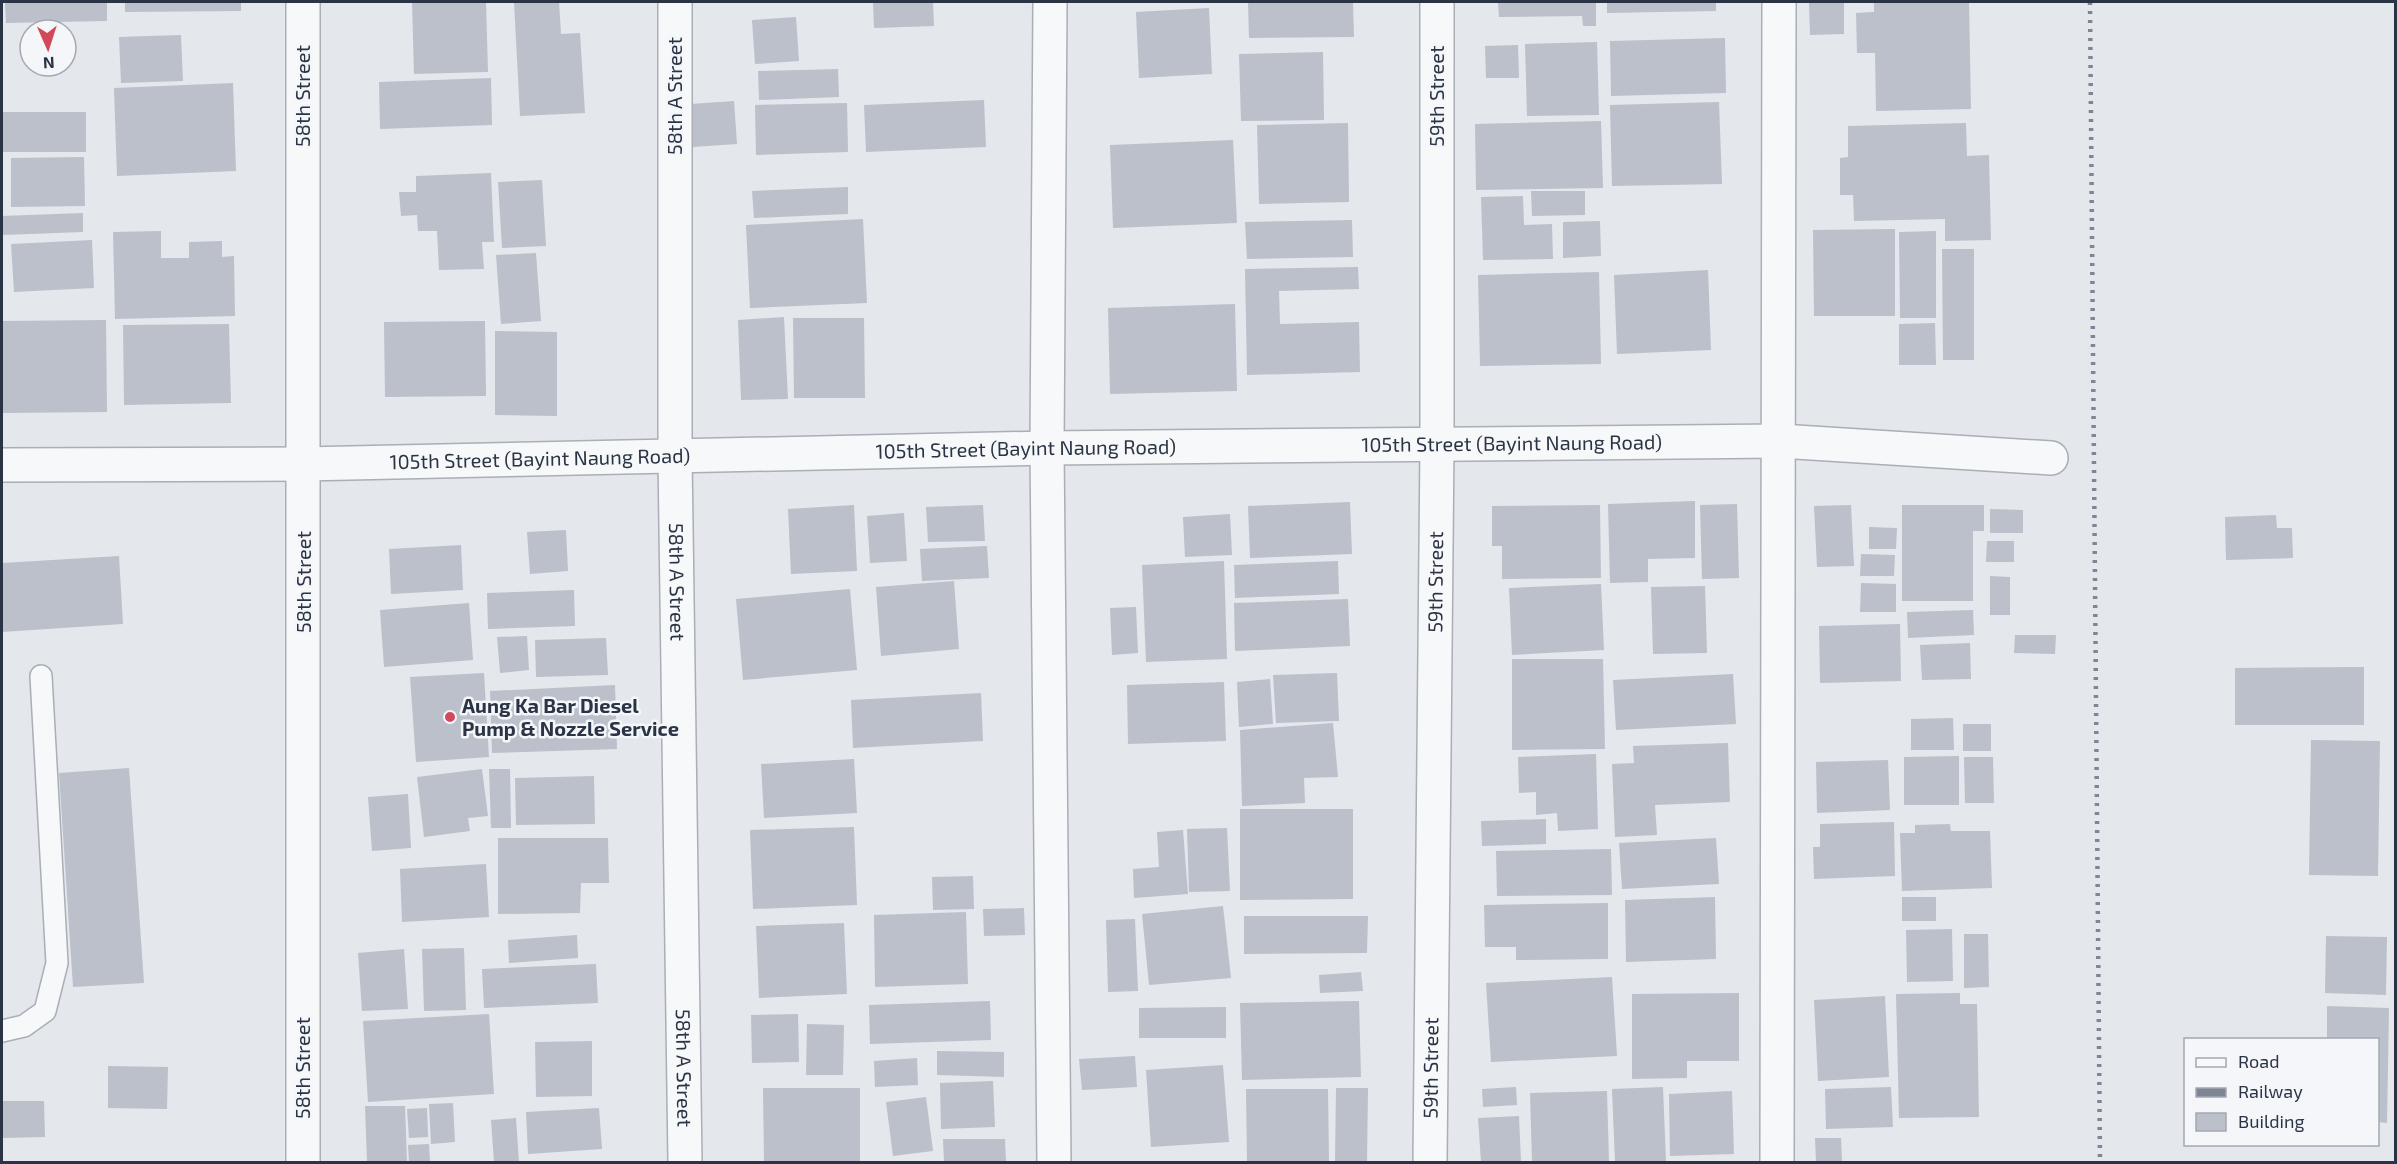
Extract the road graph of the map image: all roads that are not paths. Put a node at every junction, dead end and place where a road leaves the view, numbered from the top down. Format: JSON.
{"nodes":[{"id":1,"x":303,"y":2,"type":"edge"},
{"id":2,"x":675,"y":2,"type":"edge"},
{"id":3,"x":1050,"y":2,"type":"edge"},
{"id":4,"x":1437,"y":2,"type":"edge"},
{"id":5,"x":1779,"y":2,"type":"edge"},
{"id":6,"x":1780,"y":441,"type":"junction"},
{"id":7,"x":1437,"y":445,"type":"junction"},
{"id":8,"x":1047,"y":448,"type":"junction"},
{"id":9,"x":675,"y":457,"type":"junction"},
{"id":10,"x":2051,"y":459,"type":"dead end"},
{"id":11,"x":304,"y":464,"type":"junction"},
{"id":12,"x":2,"y":465,"type":"edge"},
{"id":13,"x":42,"y":675,"type":"dead end"},
{"id":14,"x":2,"y":1031,"type":"edge"},
{"id":15,"x":303,"y":1162,"type":"edge"},
{"id":16,"x":685,"y":1162,"type":"edge"},
{"id":17,"x":1054,"y":1162,"type":"edge"},
{"id":18,"x":1430,"y":1162,"type":"edge"},
{"id":19,"x":1777,"y":1162,"type":"edge"}],
"edges":[{"from":1,"to":11,"type":"street","name":"58th Street"},
{"from":2,"to":9,"type":"street","name":"58th A Street"},
{"from":3,"to":8,"type":"street"},
{"from":4,"to":7,"type":"street","name":"59th Street"},
{"from":5,"to":6,"type":"street"},
{"from":6,"to":7,"type":"street","name":"105th Street (Bayint Naung Road)"},
{"from":6,"to":10,"type":"street","name":"105th Street (Bayint Naung Road)"},
{"from":6,"to":19,"type":"street"},
{"from":7,"to":8,"type":"street","name":"105th Street (Bayint Naung Road)"},
{"from":7,"to":18,"type":"street","name":"59th Street"},
{"from":8,"to":9,"type":"street","name":"105th Street (Bayint Naung Road)"},
{"from":8,"to":17,"type":"street"},
{"from":9,"to":11,"type":"street","name":"105th Street (Bayint Naung Road)"},
{"from":9,"to":16,"type":"street","name":"58th A Street"},
{"from":11,"to":12,"type":"street","name":"105th Street (Bayint Naung Road)"},
{"from":11,"to":15,"type":"street","name":"58th Street"},
{"from":13,"to":14,"type":"lane"}]}
